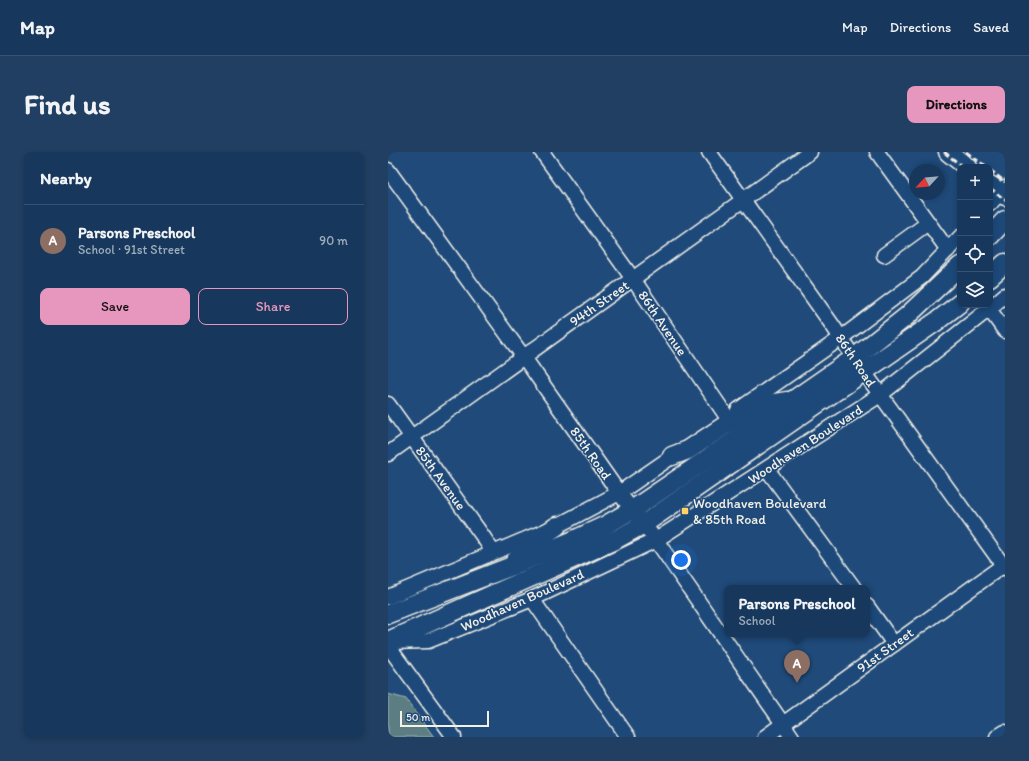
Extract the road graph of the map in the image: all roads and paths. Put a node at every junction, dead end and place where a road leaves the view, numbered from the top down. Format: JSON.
{"nodes":[{"id":1,"x":542,"y":152,"type":"edge"},
{"id":2,"x":709,"y":152,"type":"edge"},
{"id":3,"x":810,"y":152,"type":"edge"},
{"id":4,"x":877,"y":152,"type":"edge"},
{"id":5,"x":948,"y":152,"type":"edge"},
{"id":6,"x":963,"y":164,"type":"edge"},
{"id":7,"x":388,"y":170,"type":"edge"},
{"id":8,"x":742,"y":199,"type":"junction"},
{"id":9,"x":1005,"y":220,"type":"edge"},
{"id":10,"x":928,"y":223,"type":"junction"},
{"id":11,"x":993,"y":233,"type":"edge"},
{"id":12,"x":957,"y":240,"type":"edge"},
{"id":13,"x":948,"y":250,"type":"junction"},
{"id":14,"x":884,"y":255,"type":"dead end"},
{"id":15,"x":1005,"y":263,"type":"edge"},
{"id":16,"x":957,"y":269,"type":"edge"},
{"id":17,"x":993,"y":274,"type":"edge"},
{"id":18,"x":633,"y":279,"type":"junction"},
{"id":19,"x":1005,"y":295,"type":"edge"},
{"id":20,"x":957,"y":304,"type":"edge"},
{"id":21,"x":989,"y":309,"type":"junction"},
{"id":22,"x":1005,"y":331,"type":"edge"},
{"id":23,"x":841,"y":338,"type":"junction"},
{"id":24,"x":523,"y":356,"type":"junction"},
{"id":25,"x":859,"y":365,"type":"junction"},
{"id":26,"x":880,"y":395,"type":"junction"},
{"id":27,"x":794,"y":400,"type":"junction"},
{"id":28,"x":388,"y":404,"type":"edge"},
{"id":29,"x":727,"y":417,"type":"junction"},
{"id":30,"x":412,"y":437,"type":"junction"},
{"id":31,"x":388,"y":454,"type":"edge"},
{"id":32,"x":672,"y":456,"type":"junction"},
{"id":33,"x":767,"y":469,"type":"junction"},
{"id":34,"x":619,"y":493,"type":"junction"},
{"id":35,"x":632,"y":510,"type":"junction"},
{"id":36,"x":644,"y":524,"type":"junction"},
{"id":37,"x":557,"y":526,"type":"junction"},
{"id":38,"x":656,"y":540,"type":"junction"},
{"id":39,"x":493,"y":552,"type":"junction"},
{"id":40,"x":512,"y":566,"type":"junction"},
{"id":41,"x":1005,"y":566,"type":"edge"},
{"id":42,"x":852,"y":585,"type":"edge"},
{"id":43,"x":388,"y":597,"type":"edge"},
{"id":44,"x":532,"y":598,"type":"junction"},
{"id":45,"x":870,"y":610,"type":"edge"},
{"id":46,"x":388,"y":614,"type":"edge"},
{"id":47,"x":388,"y":642,"type":"edge"},
{"id":48,"x":894,"y":644,"type":"junction"},
{"id":49,"x":388,"y":646,"type":"edge"},
{"id":50,"x":783,"y":724,"type":"junction"},
{"id":51,"x":1005,"y":732,"type":"edge"},
{"id":52,"x":454,"y":737,"type":"edge"},
{"id":53,"x":628,"y":737,"type":"edge"},
{"id":54,"x":765,"y":737,"type":"edge"},
{"id":55,"x":792,"y":737,"type":"edge"},
{"id":56,"x":998,"y":737,"type":"edge"}],
"edges":[{"from":1,"to":18,"type":"street","name":"86th Avenue"},
{"from":2,"to":8,"type":"street","name":"86th Road"},
{"from":3,"to":8,"type":"street","name":"94th Street"},
{"from":4,"to":10,"type":"street"},
{"from":5,"to":6,"type":"main road"},
{"from":7,"to":24,"type":"street","name":"85th Road"},
{"from":8,"to":18,"type":"street","name":"94th Street"},
{"from":8,"to":23,"type":"street","name":"86th Road"},
{"from":9,"to":11,"type":"main road"},
{"from":10,"to":13,"type":"street"},
{"from":10,"to":14,"type":"street"},
{"from":12,"to":13,"type":"street"},
{"from":13,"to":23,"type":"street"},
{"from":15,"to":17,"type":"main road"},
{"from":16,"to":25,"type":"main road","name":"Woodhaven Boulevard"},
{"from":18,"to":24,"type":"street","name":"94th Street"},
{"from":18,"to":29,"type":"street","name":"86th Avenue"},
{"from":19,"to":21,"type":"street","name":"Woodhaven Boulevard"},
{"from":20,"to":25,"type":"main road","name":"Woodhaven Boulevard"},
{"from":21,"to":22,"type":"street"},
{"from":21,"to":26,"type":"street","name":"Woodhaven Boulevard"},
{"from":23,"to":25,"type":"street","name":"86th Road"},
{"from":23,"to":29,"type":"street"},
{"from":24,"to":30,"type":"street","name":"94th Street"},
{"from":24,"to":34,"type":"street","name":"85th Road"},
{"from":25,"to":26,"type":"street","name":"86th Road"},
{"from":25,"to":27,"type":"main road","name":"Woodhaven Boulevard"},
{"from":25,"to":36,"type":"main road","name":"Woodhaven Boulevard"},
{"from":26,"to":33,"type":"street","name":"Woodhaven Boulevard"},
{"from":26,"to":41,"type":"street","name":"86th Road"},
{"from":27,"to":32,"type":"main road"},
{"from":27,"to":35,"type":"main road","name":"Woodhaven Boulevard"},
{"from":28,"to":30,"type":"street","name":"85th Avenue"},
{"from":29,"to":32,"type":"street"},
{"from":30,"to":31,"type":"street","name":"94th Street"},
{"from":30,"to":39,"type":"street","name":"85th Avenue"},
{"from":32,"to":34,"type":"street"},
{"from":33,"to":38,"type":"street","name":"Woodhaven Boulevard"},
{"from":33,"to":42,"type":"street"},
{"from":34,"to":35,"type":"street","name":"85th Road"},
{"from":34,"to":37,"type":"street"},
{"from":35,"to":36,"type":"street","name":"85th Road"},
{"from":35,"to":40,"type":"main road","name":"Woodhaven Boulevard"},
{"from":36,"to":38,"type":"street","name":"85th Road"},
{"from":36,"to":47,"type":"main road","name":"Woodhaven Boulevard"},
{"from":37,"to":39,"type":"street"},
{"from":37,"to":40,"type":"main road"},
{"from":38,"to":44,"type":"street","name":"Woodhaven Boulevard"},
{"from":38,"to":50,"type":"street","name":"85th Road"},
{"from":39,"to":43,"type":"street"},
{"from":40,"to":46,"type":"main road","name":"Woodhaven Boulevard"},
{"from":41,"to":48,"type":"street","name":"91st Street"},
{"from":44,"to":47,"type":"street","name":"Woodhaven Boulevard"},
{"from":44,"to":53,"type":"street"},
{"from":45,"to":48,"type":"street"},
{"from":48,"to":50,"type":"street","name":"91st Street"},
{"from":49,"to":52,"type":"street"},
{"from":50,"to":54,"type":"street","name":"91st Street"},
{"from":50,"to":55,"type":"street","name":"85th Road"},
{"from":51,"to":56,"type":"street"}]}
